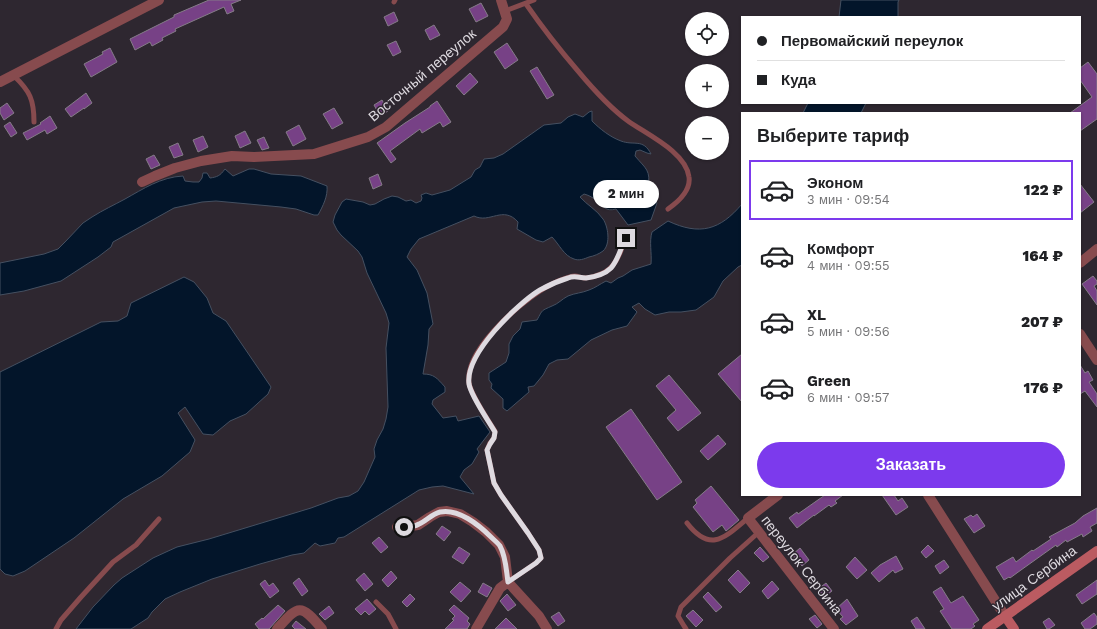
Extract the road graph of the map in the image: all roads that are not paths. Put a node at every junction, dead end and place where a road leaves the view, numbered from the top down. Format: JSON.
{"nodes":[{"id":1,"x":157,"y":0,"type":"edge"},
{"id":2,"x":501,"y":0,"type":"edge"},
{"id":3,"x":534,"y":0,"type":"edge"},
{"id":4,"x":526,"y":4,"type":"junction"},
{"id":5,"x":506,"y":11,"type":"junction"},
{"id":6,"x":14,"y":76,"type":"junction"},
{"id":7,"x":0,"y":82,"type":"edge"},
{"id":8,"x":34,"y":122,"type":"dead end"},
{"id":9,"x":142,"y":182,"type":"dead end"},
{"id":10,"x":668,"y":209,"type":"dead end"},
{"id":11,"x":630,"y":235,"type":"dead end"},
{"id":12,"x":1097,"y":249,"type":"edge"},
{"id":13,"x":1081,"y":261,"type":"edge"},
{"id":14,"x":1081,"y":336,"type":"edge"},
{"id":15,"x":1097,"y":360,"type":"edge"},
{"id":16,"x":777,"y":496,"type":"edge"},
{"id":17,"x":929,"y":496,"type":"edge"},
{"id":18,"x":748,"y":518,"type":"junction"},
{"id":19,"x":159,"y":519,"type":"dead end"},
{"id":20,"x":687,"y":523,"type":"dead end"},
{"id":21,"x":397,"y":527,"type":"dead end"},
{"id":22,"x":760,"y":532,"type":"junction"},
{"id":23,"x":1097,"y":550,"type":"edge"},
{"id":24,"x":508,"y":582,"type":"junction"},
{"id":25,"x":376,"y":602,"type":"dead end"},
{"id":26,"x":1005,"y":616,"type":"junction"},
{"id":27,"x":56,"y":629,"type":"edge"},
{"id":28,"x":277,"y":629,"type":"edge"},
{"id":29,"x":322,"y":629,"type":"edge"},
{"id":30,"x":396,"y":629,"type":"edge"},
{"id":31,"x":476,"y":629,"type":"edge"},
{"id":32,"x":547,"y":629,"type":"edge"},
{"id":33,"x":686,"y":629,"type":"edge"},
{"id":34,"x":834,"y":629,"type":"edge"},
{"id":35,"x":987,"y":629,"type":"edge"},
{"id":36,"x":1014,"y":629,"type":"edge"}],
"edges":[{"from":1,"to":6,"type":"street"},
{"from":2,"to":5,"type":"street"},
{"from":3,"to":4,"type":"lane"},
{"from":4,"to":5,"type":"lane"},
{"from":4,"to":10,"type":"lane"},
{"from":5,"to":9,"type":"street","name":"Восточный переулок"},
{"from":6,"to":7,"type":"street"},
{"from":6,"to":8,"type":"lane"},
{"from":11,"to":24,"type":"lane"},
{"from":12,"to":13,"type":"street"},
{"from":14,"to":15,"type":"street"},
{"from":16,"to":18,"type":"street"},
{"from":17,"to":26,"type":"street"},
{"from":18,"to":20,"type":"lane"},
{"from":18,"to":22,"type":"street","name":"переулок Сербина"},
{"from":19,"to":27,"type":"lane"},
{"from":21,"to":24,"type":"street"},
{"from":22,"to":33,"type":"lane"},
{"from":22,"to":34,"type":"street","name":"переулок Сербина"},
{"from":23,"to":26,"type":"street","name":"улица Сербина"},
{"from":24,"to":31,"type":"street"},
{"from":24,"to":32,"type":"street"},
{"from":25,"to":30,"type":"lane"},
{"from":26,"to":35,"type":"street","name":"улица Сербина"},
{"from":26,"to":36,"type":"street"},
{"from":28,"to":29,"type":"street"}]}
